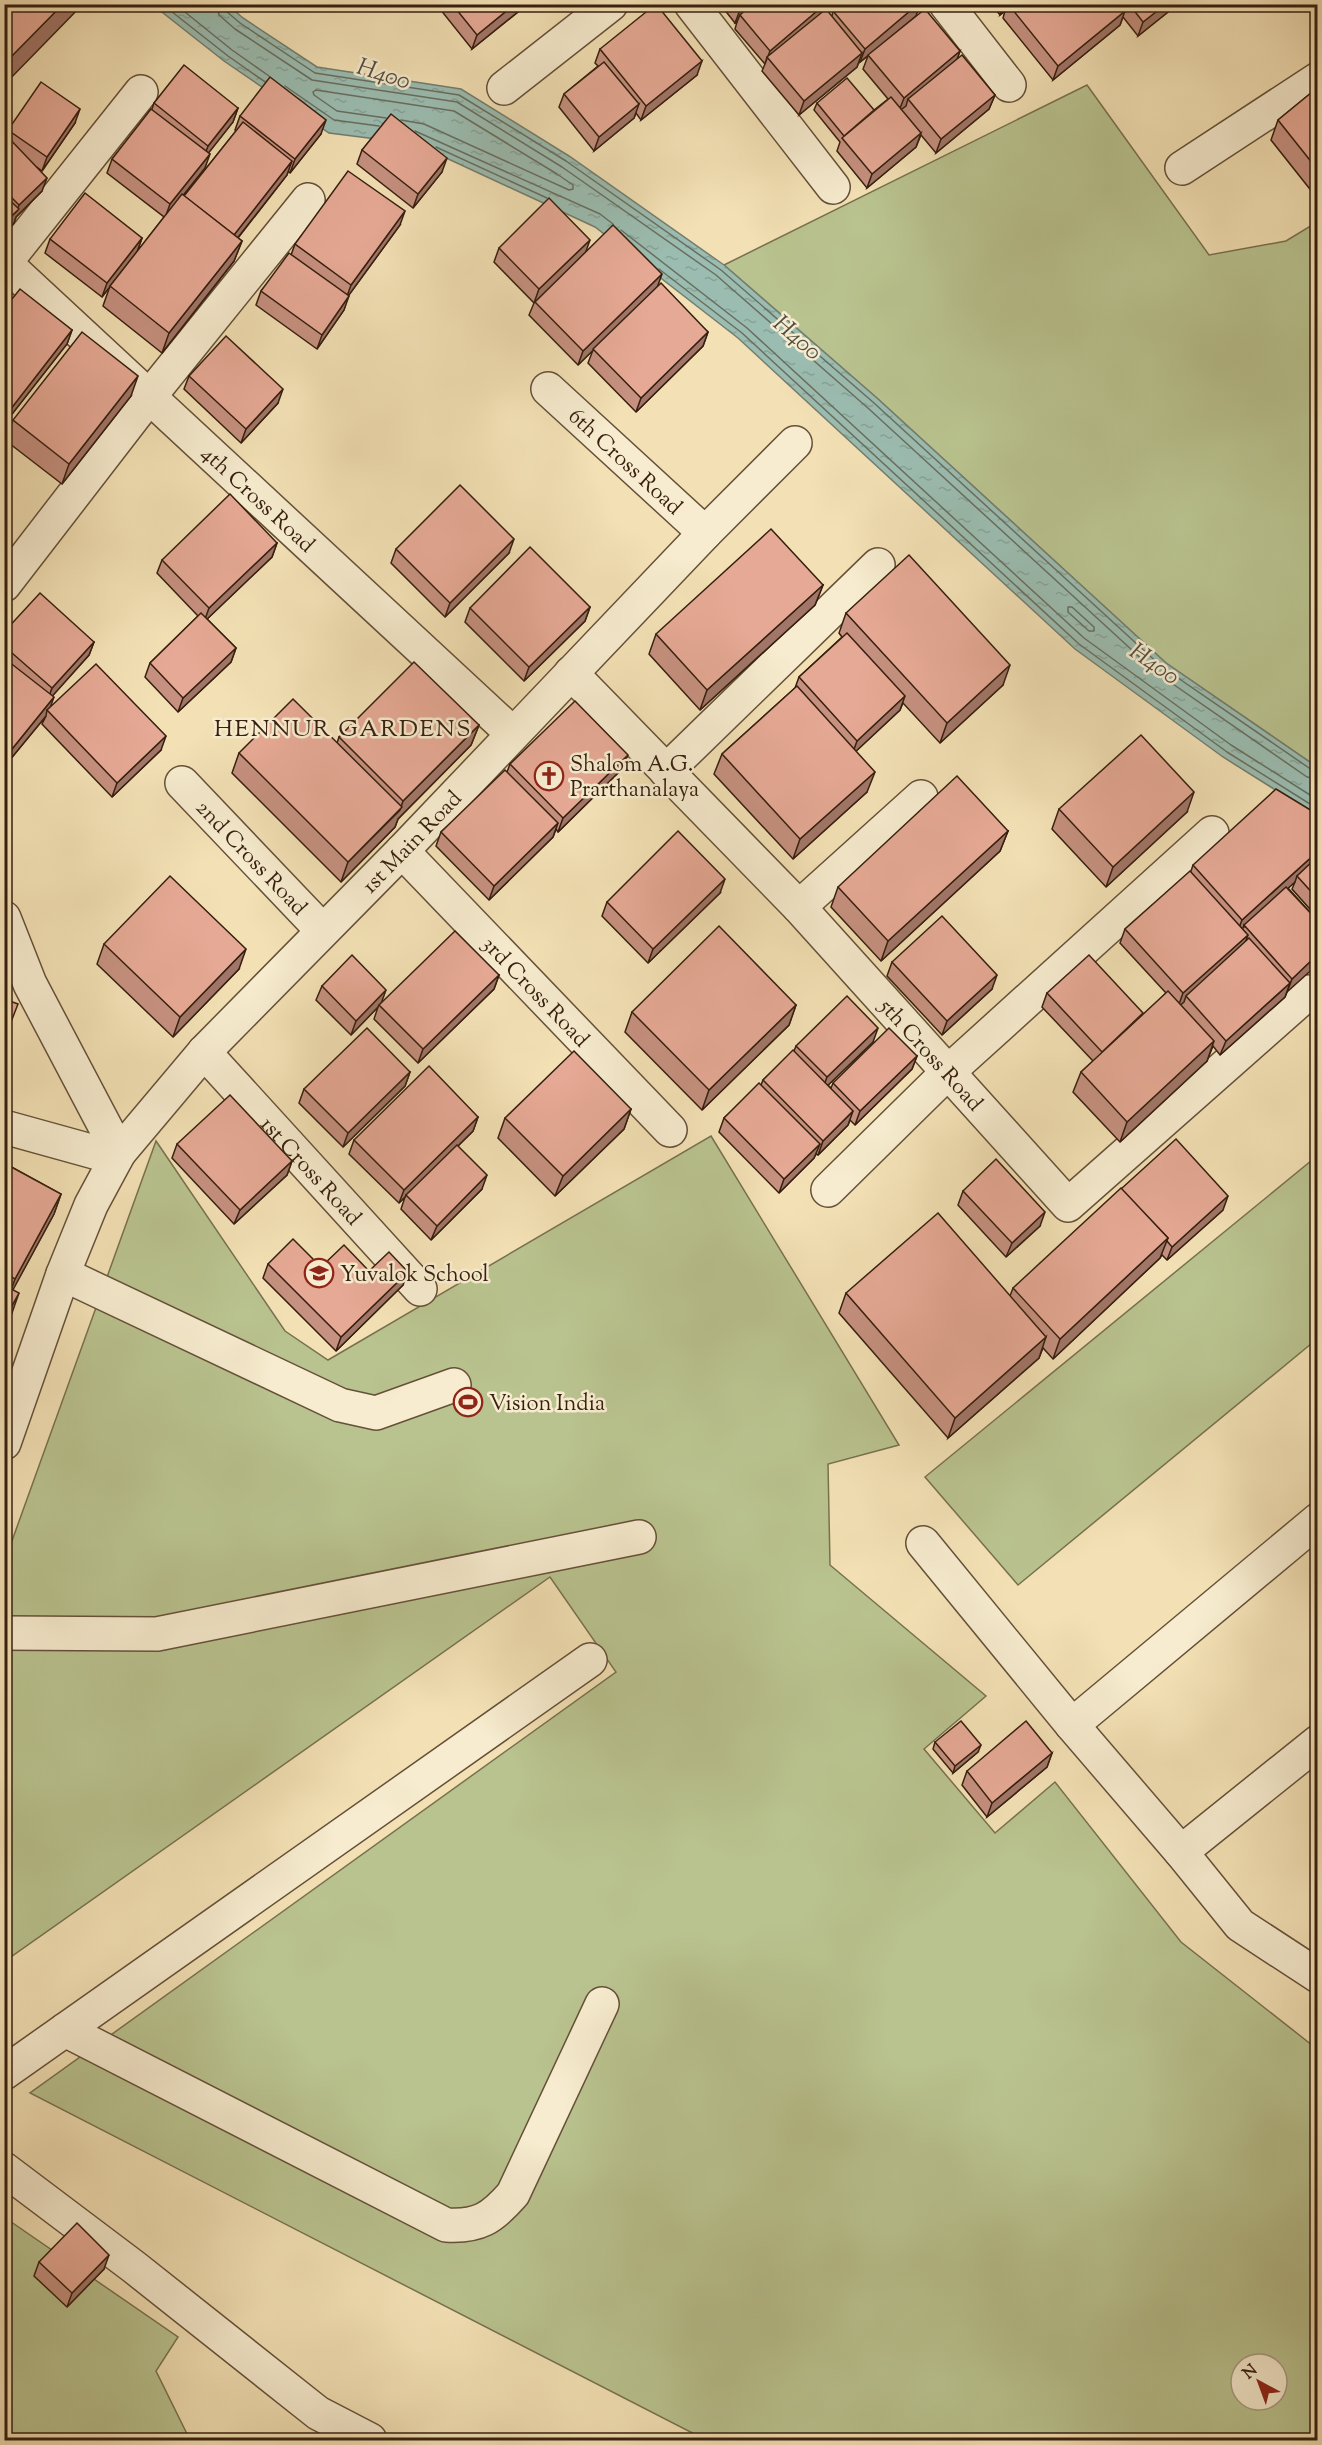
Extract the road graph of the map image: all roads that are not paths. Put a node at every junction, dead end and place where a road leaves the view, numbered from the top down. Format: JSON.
{"nodes":[{"id":1,"x":611,"y":4,"type":"edge"},
{"id":2,"x":691,"y":4,"type":"edge"},
{"id":3,"x":946,"y":4,"type":"edge"},
{"id":4,"x":1317,"y":80,"type":"edge"},
{"id":5,"x":1009,"y":85,"type":"dead end"},
{"id":6,"x":504,"y":88,"type":"dead end"},
{"id":7,"x":141,"y":92,"type":"dead end"},
{"id":8,"x":1182,"y":168,"type":"dead end"},
{"id":9,"x":833,"y":187,"type":"dead end"},
{"id":10,"x":309,"y":200,"type":"dead end"},
{"id":11,"x":5,"y":263,"type":"edge"},
{"id":12,"x":548,"y":389,"type":"dead end"},
{"id":13,"x":149,"y":397,"type":"junction"},
{"id":14,"x":795,"y":443,"type":"dead end"},
{"id":15,"x":705,"y":533,"type":"junction"},
{"id":16,"x":878,"y":565,"type":"dead end"},
{"id":17,"x":4,"y":585,"type":"edge"},
{"id":18,"x":571,"y":673,"type":"junction"},
{"id":19,"x":513,"y":734,"type":"junction"},
{"id":20,"x":666,"y":771,"type":"junction"},
{"id":21,"x":182,"y":783,"type":"dead end"},
{"id":22,"x":921,"y":797,"type":"dead end"},
{"id":23,"x":1212,"y":833,"type":"dead end"},
{"id":24,"x":402,"y":851,"type":"junction"},
{"id":25,"x":799,"y":907,"type":"junction"},
{"id":26,"x":4,"y":918,"type":"edge"},
{"id":27,"x":322,"y":930,"type":"junction"},
{"id":28,"x":17,"y":979,"type":"edge"},
{"id":29,"x":1309,"y":992,"type":"dead end"},
{"id":30,"x":204,"y":1052,"type":"junction"},
{"id":31,"x":948,"y":1072,"type":"junction"},
{"id":32,"x":4,"y":1127,"type":"edge"},
{"id":33,"x":670,"y":1130,"type":"dead end"},
{"id":34,"x":118,"y":1155,"type":"junction"},
{"id":35,"x":828,"y":1190,"type":"dead end"},
{"id":36,"x":63,"y":1274,"type":"junction"},
{"id":37,"x":420,"y":1289,"type":"dead end"},
{"id":38,"x":454,"y":1385,"type":"dead end"},
{"id":39,"x":4,"y":1443,"type":"edge"},
{"id":40,"x":1317,"y":1520,"type":"edge"},
{"id":41,"x":639,"y":1537,"type":"dead end"},
{"id":42,"x":923,"y":1543,"type":"dead end"},
{"id":43,"x":4,"y":1633,"type":"edge"},
{"id":44,"x":590,"y":1660,"type":"dead end"},
{"id":45,"x":1072,"y":1725,"type":"junction"},
{"id":46,"x":1317,"y":1742,"type":"edge"},
{"id":47,"x":1181,"y":1852,"type":"junction"},
{"id":48,"x":1317,"y":1976,"type":"edge"},
{"id":49,"x":602,"y":2004,"type":"dead end"},
{"id":50,"x":65,"y":2030,"type":"junction"},
{"id":51,"x":4,"y":2073,"type":"edge"},
{"id":52,"x":4,"y":2169,"type":"edge"},
{"id":53,"x":370,"y":2440,"type":"edge"}],
"edges":[{"from":1,"to":6,"type":"street"},
{"from":2,"to":9,"type":"street"},
{"from":3,"to":5,"type":"street"},
{"from":4,"to":8,"type":"street"},
{"from":7,"to":11,"type":"street"},
{"from":10,"to":13,"type":"street"},
{"from":11,"to":13,"type":"street","name":"4th Cross Road"},
{"from":12,"to":15,"type":"street","name":"6th Cross Road"},
{"from":13,"to":17,"type":"street"},
{"from":13,"to":19,"type":"street","name":"4th Cross Road"},
{"from":14,"to":15,"type":"street","name":"1st Main Road"},
{"from":15,"to":18,"type":"street","name":"1st Main Road"},
{"from":16,"to":20,"type":"street"},
{"from":18,"to":19,"type":"street","name":"1st Main Road"},
{"from":18,"to":20,"type":"street","name":"5th Cross Road"},
{"from":19,"to":24,"type":"street","name":"1st Main Road"},
{"from":20,"to":25,"type":"street","name":"5th Cross Road"},
{"from":21,"to":27,"type":"street","name":"2nd Cross Road"},
{"from":22,"to":25,"type":"street"},
{"from":23,"to":31,"type":"street"},
{"from":24,"to":27,"type":"street","name":"1st Main Road"},
{"from":24,"to":33,"type":"street","name":"3rd Cross Road"},
{"from":25,"to":31,"type":"street","name":"5th Cross Road"},
{"from":26,"to":28,"type":"street"},
{"from":27,"to":30,"type":"street","name":"1st Main Road"},
{"from":28,"to":34,"type":"street"},
{"from":29,"to":31,"type":"street","name":"5th Cross Road"},
{"from":30,"to":34,"type":"street","name":"1st Main Road"},
{"from":30,"to":37,"type":"street","name":"1st Cross Road"},
{"from":31,"to":35,"type":"street"},
{"from":32,"to":34,"type":"street"},
{"from":34,"to":36,"type":"street","name":"1st Main Road"},
{"from":36,"to":38,"type":"street"},
{"from":36,"to":39,"type":"street","name":"1st Main Road"},
{"from":40,"to":45,"type":"street"},
{"from":41,"to":43,"type":"street"},
{"from":42,"to":45,"type":"street"},
{"from":44,"to":50,"type":"street"},
{"from":45,"to":47,"type":"street"},
{"from":46,"to":47,"type":"street"},
{"from":47,"to":48,"type":"street"},
{"from":49,"to":50,"type":"street"},
{"from":50,"to":51,"type":"street"},
{"from":52,"to":53,"type":"street"}]}
